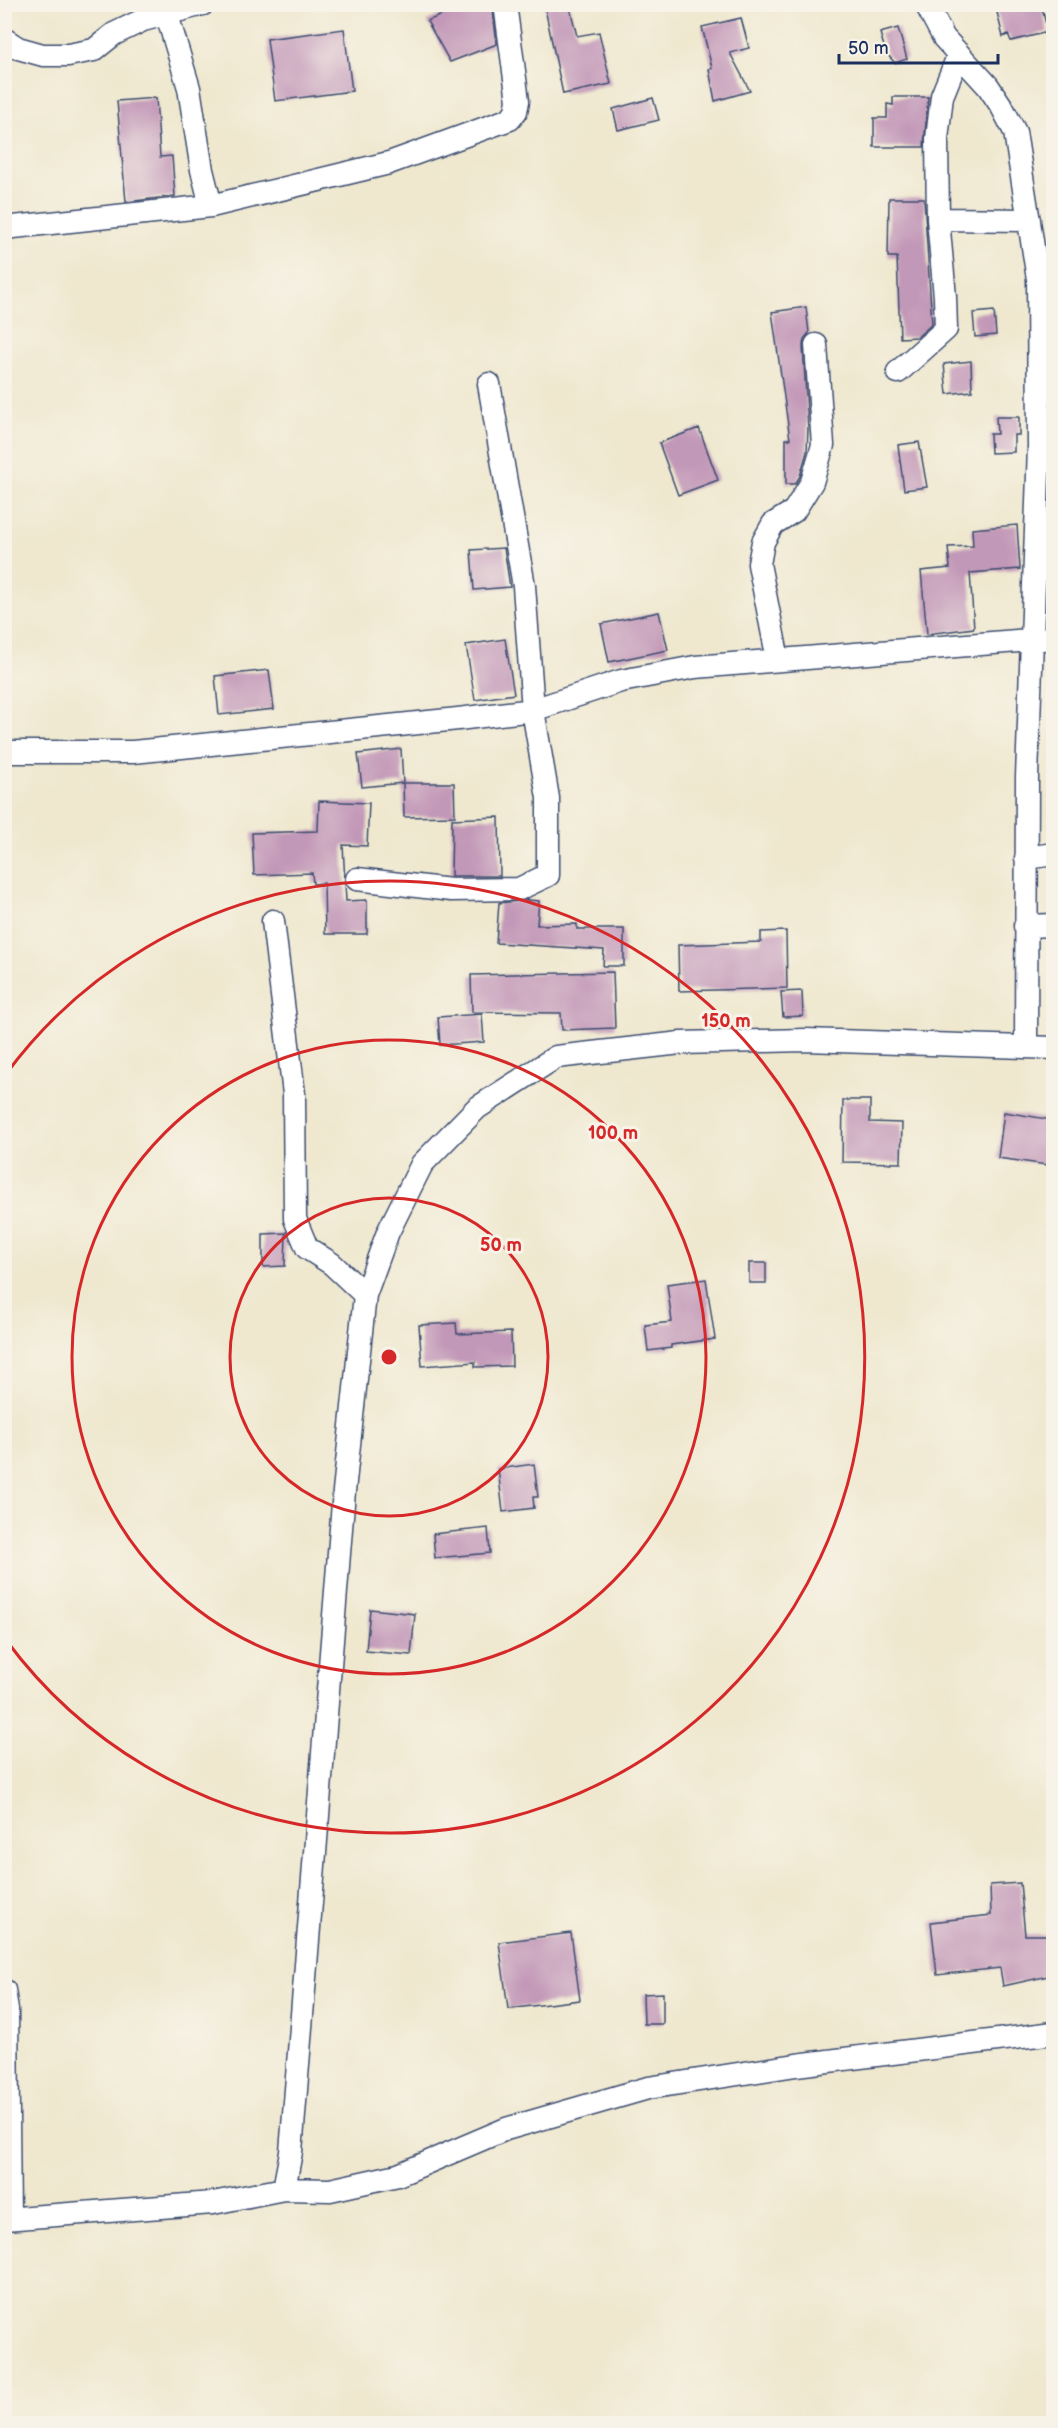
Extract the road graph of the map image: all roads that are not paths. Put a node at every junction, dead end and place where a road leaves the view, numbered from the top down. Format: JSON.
{"nodes":[{"id":1,"x":203,"y":4,"type":"edge"},
{"id":2,"x":505,"y":4,"type":"edge"},
{"id":3,"x":926,"y":4,"type":"edge"},
{"id":4,"x":167,"y":15,"type":"junction"},
{"id":5,"x":4,"y":39,"type":"edge"},
{"id":6,"x":958,"y":54,"type":"junction"},
{"id":7,"x":211,"y":206,"type":"junction"},
{"id":8,"x":938,"y":219,"type":"junction"},
{"id":9,"x":1029,"y":220,"type":"junction"},
{"id":10,"x":4,"y":228,"type":"edge"},
{"id":11,"x":816,"y":345,"type":"dead end"},
{"id":12,"x":898,"y":372,"type":"dead end"},
{"id":13,"x":489,"y":384,"type":"dead end"},
{"id":14,"x":1053,"y":638,"type":"edge"},
{"id":15,"x":1030,"y":640,"type":"junction"},
{"id":16,"x":778,"y":660,"type":"junction"},
{"id":17,"x":533,"y":710,"type":"junction"},
{"id":18,"x":4,"y":752,"type":"edge"},
{"id":19,"x":1053,"y":854,"type":"edge"},
{"id":20,"x":1026,"y":858,"type":"junction"},
{"id":21,"x":357,"y":879,"type":"dead end"},
{"id":22,"x":273,"y":921,"type":"dead end"},
{"id":23,"x":1053,"y":925,"type":"edge"},
{"id":24,"x":1025,"y":926,"type":"junction"},
{"id":25,"x":1026,"y":1046,"type":"junction"},
{"id":26,"x":1053,"y":1048,"type":"edge"},
{"id":27,"x":365,"y":1295,"type":"junction"},
{"id":28,"x":4,"y":1990,"type":"edge"},
{"id":29,"x":1053,"y":2033,"type":"edge"},
{"id":30,"x":284,"y":2189,"type":"junction"},
{"id":31,"x":7,"y":2219,"type":"edge"}],
"edges":[{"from":1,"to":4,"type":"street"},
{"from":2,"to":7,"type":"street"},
{"from":3,"to":6,"type":"street"},
{"from":4,"to":5,"type":"street"},
{"from":4,"to":7,"type":"street"},
{"from":6,"to":8,"type":"street"},
{"from":6,"to":9,"type":"street"},
{"from":7,"to":10,"type":"street"},
{"from":8,"to":9,"type":"street"},
{"from":8,"to":12,"type":"street"},
{"from":9,"to":15,"type":"street"},
{"from":11,"to":16,"type":"street"},
{"from":13,"to":17,"type":"street"},
{"from":14,"to":15,"type":"street"},
{"from":15,"to":16,"type":"street"},
{"from":15,"to":20,"type":"street"},
{"from":16,"to":17,"type":"street"},
{"from":17,"to":18,"type":"street"},
{"from":17,"to":21,"type":"street"},
{"from":19,"to":20,"type":"street"},
{"from":20,"to":24,"type":"street"},
{"from":22,"to":27,"type":"street"},
{"from":23,"to":24,"type":"street"},
{"from":24,"to":25,"type":"street"},
{"from":25,"to":26,"type":"street"},
{"from":25,"to":27,"type":"street"},
{"from":27,"to":30,"type":"street"},
{"from":28,"to":31,"type":"street"},
{"from":29,"to":30,"type":"street"},
{"from":30,"to":31,"type":"street"}]}
